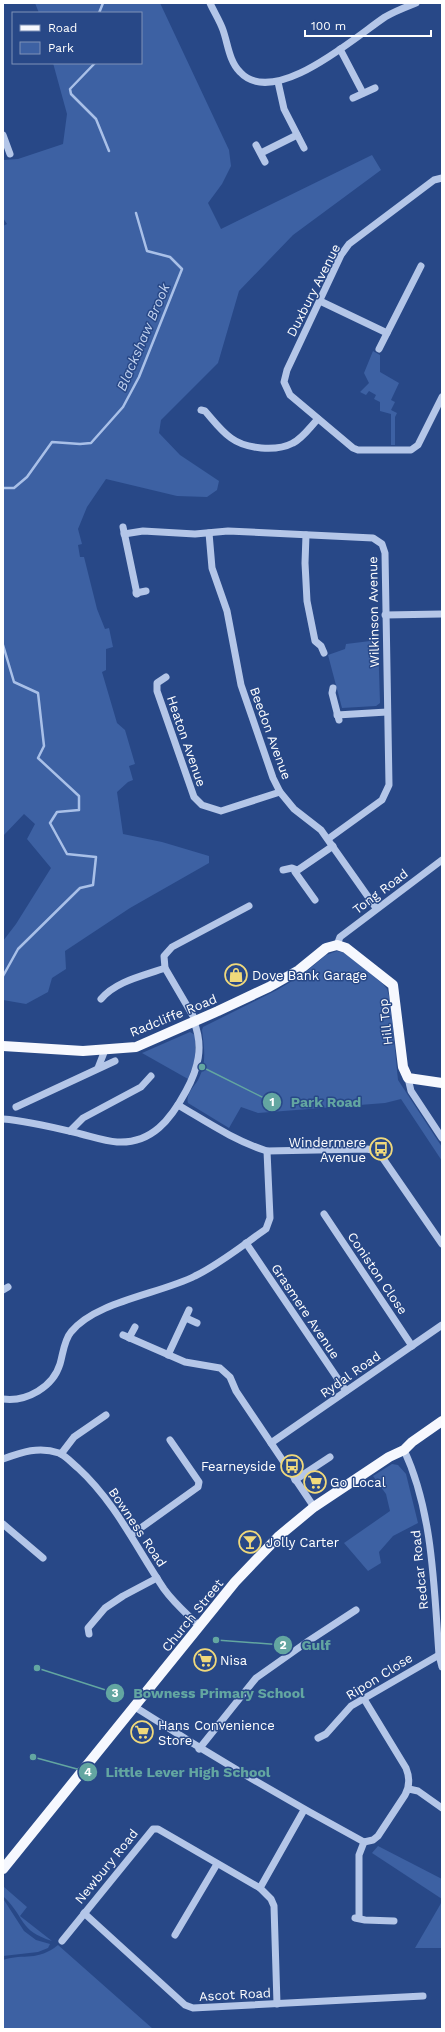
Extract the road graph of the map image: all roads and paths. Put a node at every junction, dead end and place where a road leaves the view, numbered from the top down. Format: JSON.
{"nodes":[{"id":1,"x":210,"y":3,"type":"edge"},
{"id":2,"x":416,"y":3,"type":"edge"},
{"id":3,"x":340,"y":49,"type":"junction"},
{"id":4,"x":278,"y":82,"type":"junction"},
{"id":5,"x":375,"y":88,"type":"dead end"},
{"id":6,"x":363,"y":93,"type":"junction"},
{"id":7,"x":353,"y":98,"type":"dead end"},
{"id":8,"x":3,"y":135,"type":"edge"},
{"id":9,"x":297,"y":135,"type":"junction"},
{"id":10,"x":4,"y":143,"type":"edge"},
{"id":11,"x":256,"y":145,"type":"dead end"},
{"id":12,"x":304,"y":148,"type":"dead end"},
{"id":13,"x":261,"y":153,"type":"junction"},
{"id":14,"x":10,"y":154,"type":"dead end"},
{"id":15,"x":265,"y":162,"type":"dead end"},
{"id":16,"x":442,"y":178,"type":"edge"},
{"id":17,"x":421,"y":266,"type":"dead end"},
{"id":18,"x":320,"y":301,"type":"junction"},
{"id":19,"x":387,"y":333,"type":"junction"},
{"id":20,"x":379,"y":349,"type":"dead end"},
{"id":21,"x":442,"y":397,"type":"edge"},
{"id":22,"x":202,"y":410,"type":"dead end"},
{"id":23,"x":318,"y":419,"type":"junction"},
{"id":24,"x":210,"y":534,"type":"junction"},
{"id":25,"x":306,"y":535,"type":"junction"},
{"id":26,"x":146,"y":591,"type":"dead end"},
{"id":27,"x":442,"y":614,"type":"edge"},
{"id":28,"x":385,"y":615,"type":"junction"},
{"id":29,"x":324,"y":653,"type":"dead end"},
{"id":30,"x":166,"y":677,"type":"dead end"},
{"id":31,"x":333,"y":688,"type":"dead end"},
{"id":32,"x":387,"y":712,"type":"junction"},
{"id":33,"x":280,"y":792,"type":"junction"},
{"id":34,"x":328,"y":839,"type":"junction"},
{"id":35,"x":333,"y":846,"type":"junction"},
{"id":36,"x":442,"y":860,"type":"edge"},
{"id":37,"x":283,"y":870,"type":"dead end"},
{"id":38,"x":297,"y":870,"type":"junction"},
{"id":39,"x":315,"y":900,"type":"dead end"},
{"id":40,"x":249,"y":906,"type":"dead end"},
{"id":41,"x":376,"y":908,"type":"junction"},
{"id":42,"x":337,"y":945,"type":"junction"},
{"id":43,"x":166,"y":968,"type":"junction"},
{"id":44,"x":101,"y":999,"type":"dead end"},
{"id":45,"x":195,"y":1021,"type":"junction"},
{"id":46,"x":3,"y":1046,"type":"edge"},
{"id":47,"x":105,"y":1050,"type":"junction"},
{"id":48,"x":115,"y":1061,"type":"dead end"},
{"id":49,"x":98,"y":1068,"type":"junction"},
{"id":50,"x":151,"y":1076,"type":"dead end"},
{"id":51,"x":408,"y":1078,"type":"junction"},
{"id":52,"x":442,"y":1083,"type":"edge"},
{"id":53,"x":178,"y":1106,"type":"junction"},
{"id":54,"x":16,"y":1107,"type":"dead end"},
{"id":55,"x":3,"y":1119,"type":"edge"},
{"id":56,"x":70,"y":1131,"type":"junction"},
{"id":57,"x":442,"y":1138,"type":"edge"},
{"id":58,"x":267,"y":1151,"type":"junction"},
{"id":59,"x":324,"y":1214,"type":"dead end"},
{"id":60,"x":246,"y":1243,"type":"junction"},
{"id":61,"x":442,"y":1244,"type":"edge"},
{"id":62,"x":189,"y":1310,"type":"dead end"},
{"id":63,"x":186,"y":1318,"type":"junction"},
{"id":64,"x":197,"y":1323,"type":"dead end"},
{"id":65,"x":442,"y":1325,"type":"edge"},
{"id":66,"x":135,"y":1327,"type":"dead end"},
{"id":67,"x":412,"y":1346,"type":"junction"},
{"id":68,"x":168,"y":1355,"type":"junction"},
{"id":69,"x":346,"y":1391,"type":"junction"},
{"id":70,"x":3,"y":1400,"type":"edge"},
{"id":71,"x":106,"y":1415,"type":"dead end"},
{"id":72,"x":442,"y":1421,"type":"edge"},
{"id":73,"x":170,"y":1440,"type":"dead end"},
{"id":74,"x":271,"y":1443,"type":"junction"},
{"id":75,"x":404,"y":1450,"type":"junction"},
{"id":76,"x":61,"y":1454,"type":"junction"},
{"id":77,"x":330,"y":1457,"type":"dead end"},
{"id":78,"x":3,"y":1459,"type":"edge"},
{"id":79,"x":295,"y":1480,"type":"junction"},
{"id":80,"x":314,"y":1507,"type":"junction"},
{"id":81,"x":3,"y":1524,"type":"edge"},
{"id":82,"x":131,"y":1535,"type":"junction"},
{"id":83,"x":44,"y":1558,"type":"dead end"},
{"id":84,"x":157,"y":1578,"type":"junction"},
{"id":85,"x":356,"y":1610,"type":"dead end"},
{"id":86,"x":199,"y":1626,"type":"junction"},
{"id":87,"x":89,"y":1634,"type":"dead end"},
{"id":88,"x":439,"y":1655,"type":"junction"},
{"id":89,"x":442,"y":1667,"type":"edge"},
{"id":90,"x":364,"y":1699,"type":"junction"},
{"id":91,"x":135,"y":1707,"type":"junction"},
{"id":92,"x":318,"y":1738,"type":"dead end"},
{"id":93,"x":199,"y":1748,"type":"junction"},
{"id":94,"x":409,"y":1789,"type":"junction"},
{"id":95,"x":442,"y":1808,"type":"edge"},
{"id":96,"x":304,"y":1810,"type":"junction"},
{"id":97,"x":364,"y":1842,"type":"junction"},
{"id":98,"x":217,"y":1864,"type":"junction"},
{"id":99,"x":3,"y":1868,"type":"edge"},
{"id":100,"x":260,"y":1888,"type":"junction"},
{"id":101,"x":84,"y":1913,"type":"junction"},
{"id":102,"x":394,"y":1921,"type":"dead end"},
{"id":103,"x":175,"y":1934,"type":"dead end"},
{"id":104,"x":62,"y":1941,"type":"dead end"},
{"id":105,"x":423,"y":1996,"type":"dead end"},
{"id":106,"x":277,"y":2004,"type":"junction"}],
"edges":[{"from":1,"to":4,"type":"street"},
{"from":2,"to":3,"type":"street"},
{"from":3,"to":4,"type":"street"},
{"from":3,"to":6,"type":"street"},
{"from":4,"to":9,"type":"street"},
{"from":5,"to":6,"type":"street"},
{"from":6,"to":7,"type":"street"},
{"from":8,"to":10,"type":"street"},
{"from":9,"to":12,"type":"street"},
{"from":9,"to":13,"type":"street"},
{"from":10,"to":14,"type":"street"},
{"from":11,"to":13,"type":"street"},
{"from":13,"to":15,"type":"street"},
{"from":16,"to":18,"type":"street","name":"Duxbury Avenue"},
{"from":17,"to":19,"type":"street"},
{"from":18,"to":19,"type":"street"},
{"from":18,"to":23,"type":"street","name":"Duxbury Avenue"},
{"from":19,"to":20,"type":"street"},
{"from":21,"to":23,"type":"street","name":"Duxbury Avenue"},
{"from":22,"to":23,"type":"street"},
{"from":24,"to":25,"type":"street","name":"Wilkinson Avenue"},
{"from":24,"to":26,"type":"street","name":"Wilkinson Avenue"},
{"from":24,"to":33,"type":"street","name":"Beedon Avenue"},
{"from":25,"to":28,"type":"street","name":"Wilkinson Avenue"},
{"from":25,"to":29,"type":"street"},
{"from":27,"to":28,"type":"street"},
{"from":28,"to":32,"type":"street","name":"Wilkinson Avenue"},
{"from":30,"to":33,"type":"street","name":"Heaton Avenue"},
{"from":31,"to":32,"type":"street"},
{"from":32,"to":34,"type":"street","name":"Wilkinson Avenue"},
{"from":33,"to":34,"type":"street","name":"Beedon Avenue"},
{"from":34,"to":35,"type":"street","name":"Beedon Avenue"},
{"from":35,"to":38,"type":"street"},
{"from":35,"to":41,"type":"street","name":"Beedon Avenue"},
{"from":36,"to":41,"type":"street","name":"Tong Road"},
{"from":37,"to":38,"type":"street"},
{"from":38,"to":39,"type":"street"},
{"from":40,"to":43,"type":"street"},
{"from":41,"to":42,"type":"street","name":"Tong Road"},
{"from":42,"to":45,"type":"main road","name":"Radcliffe Road"},
{"from":42,"to":51,"type":"main road","name":"Hill Top"},
{"from":43,"to":44,"type":"street"},
{"from":43,"to":45,"type":"street"},
{"from":45,"to":47,"type":"main road","name":"Radcliffe Road"},
{"from":45,"to":53,"type":"street"},
{"from":46,"to":47,"type":"main road","name":"Radcliffe Road"},
{"from":47,"to":49,"type":"street"},
{"from":48,"to":49,"type":"street"},
{"from":49,"to":54,"type":"street"},
{"from":50,"to":56,"type":"street"},
{"from":51,"to":52,"type":"main road"},
{"from":51,"to":57,"type":"street"},
{"from":53,"to":56,"type":"street"},
{"from":53,"to":58,"type":"street"},
{"from":55,"to":56,"type":"street"},
{"from":58,"to":60,"type":"street"},
{"from":58,"to":61,"type":"street"},
{"from":59,"to":67,"type":"street","name":"Coniston Close"},
{"from":60,"to":69,"type":"street","name":"Grasmere Avenue"},
{"from":60,"to":70,"type":"street"},
{"from":62,"to":63,"type":"street"},
{"from":63,"to":64,"type":"street"},
{"from":63,"to":68,"type":"street"},
{"from":65,"to":67,"type":"street","name":"Rydal Road"},
{"from":66,"to":68,"type":"street"},
{"from":67,"to":69,"type":"street","name":"Rydal Road"},
{"from":68,"to":74,"type":"street"},
{"from":69,"to":74,"type":"street","name":"Rydal Road"},
{"from":71,"to":76,"type":"street"},
{"from":72,"to":75,"type":"main road","name":"Church Street"},
{"from":73,"to":82,"type":"street"},
{"from":74,"to":79,"type":"street"},
{"from":75,"to":80,"type":"main road","name":"Church Street"},
{"from":75,"to":88,"type":"street","name":"Redcar Road"},
{"from":76,"to":78,"type":"street"},
{"from":76,"to":82,"type":"street","name":"Bowness Road"},
{"from":77,"to":79,"type":"street"},
{"from":79,"to":80,"type":"street"},
{"from":80,"to":86,"type":"main road","name":"Church Street"},
{"from":81,"to":83,"type":"street"},
{"from":82,"to":84,"type":"street","name":"Bowness Road"},
{"from":84,"to":86,"type":"street","name":"Bowness Road"},
{"from":84,"to":87,"type":"street"},
{"from":85,"to":93,"type":"street"},
{"from":86,"to":91,"type":"main road","name":"Church Street"},
{"from":88,"to":89,"type":"street","name":"Redcar Road"},
{"from":88,"to":90,"type":"street","name":"Ripon Close"},
{"from":90,"to":92,"type":"street","name":"Ripon Close"},
{"from":90,"to":94,"type":"street"},
{"from":91,"to":93,"type":"street"},
{"from":91,"to":99,"type":"main road","name":"Church Street"},
{"from":93,"to":96,"type":"street"},
{"from":94,"to":95,"type":"street"},
{"from":94,"to":97,"type":"street"},
{"from":96,"to":97,"type":"street"},
{"from":96,"to":100,"type":"street"},
{"from":97,"to":102,"type":"street"},
{"from":98,"to":100,"type":"street","name":"Newbury Road"},
{"from":98,"to":101,"type":"street","name":"Newbury Road"},
{"from":98,"to":103,"type":"street"},
{"from":100,"to":106,"type":"street","name":"Newbury Road"},
{"from":101,"to":104,"type":"street","name":"Newbury Road"},
{"from":101,"to":106,"type":"street","name":"Ascot Road"},
{"from":105,"to":106,"type":"street","name":"Ascot Road"}]}
